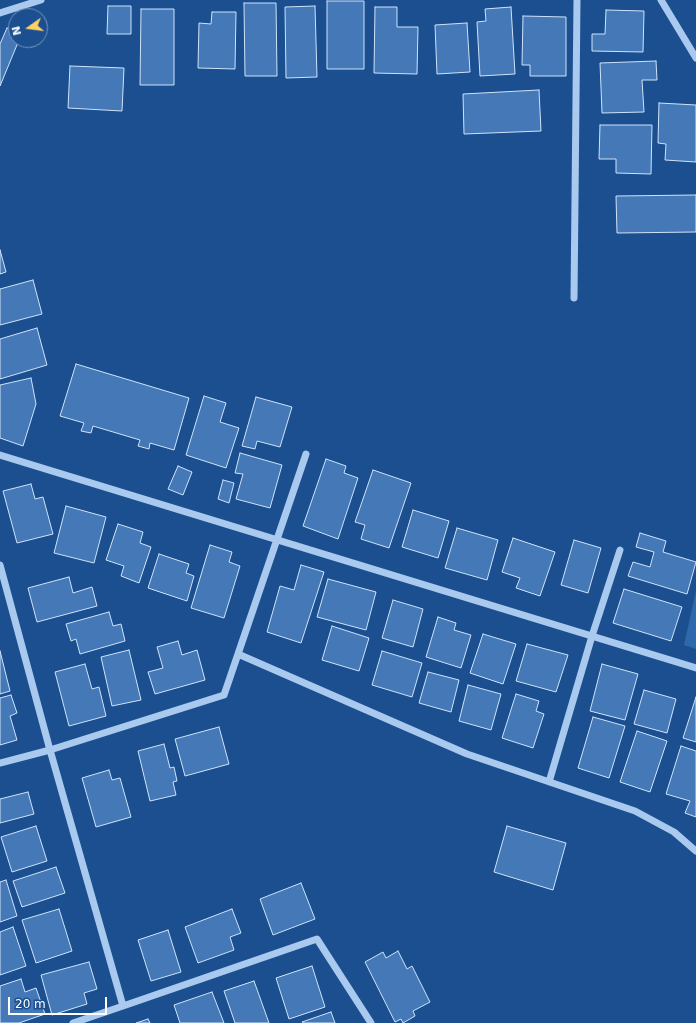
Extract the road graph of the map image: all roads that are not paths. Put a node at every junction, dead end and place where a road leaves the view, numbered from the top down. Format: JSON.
{"nodes":[{"id":1,"x":41,"y":0,"type":"edge"},
{"id":2,"x":577,"y":0,"type":"edge"},
{"id":3,"x":661,"y":0,"type":"edge"},
{"id":4,"x":0,"y":13,"type":"edge"},
{"id":5,"x":696,"y":58,"type":"edge"},
{"id":6,"x":574,"y":298,"type":"dead end"},
{"id":7,"x":306,"y":454,"type":"dead end"},
{"id":8,"x":0,"y":455,"type":"edge"},
{"id":9,"x":276,"y":538,"type":"junction"},
{"id":10,"x":620,"y":550,"type":"dead end"},
{"id":11,"x":0,"y":565,"type":"edge"},
{"id":12,"x":592,"y":636,"type":"junction"},
{"id":13,"x":238,"y":654,"type":"junction"},
{"id":14,"x":696,"y":668,"type":"edge"},
{"id":15,"x":50,"y":750,"type":"junction"},
{"id":16,"x":0,"y":763,"type":"edge"},
{"id":17,"x":549,"y":782,"type":"junction"},
{"id":18,"x":696,"y":851,"type":"edge"},
{"id":19,"x":123,"y":1006,"type":"junction"},
{"id":20,"x":73,"y":1023,"type":"edge"},
{"id":21,"x":371,"y":1023,"type":"edge"}],
"edges":[{"from":1,"to":4,"type":"street"},
{"from":2,"to":6,"type":"street"},
{"from":3,"to":5,"type":"street"},
{"from":7,"to":9,"type":"street"},
{"from":8,"to":9,"type":"street"},
{"from":9,"to":12,"type":"street"},
{"from":9,"to":13,"type":"street"},
{"from":10,"to":12,"type":"street"},
{"from":11,"to":15,"type":"street"},
{"from":12,"to":14,"type":"street"},
{"from":12,"to":17,"type":"street"},
{"from":13,"to":15,"type":"street"},
{"from":13,"to":17,"type":"street"},
{"from":15,"to":16,"type":"street"},
{"from":15,"to":19,"type":"street"},
{"from":17,"to":18,"type":"street"},
{"from":19,"to":20,"type":"street"},
{"from":19,"to":21,"type":"street"}]}
